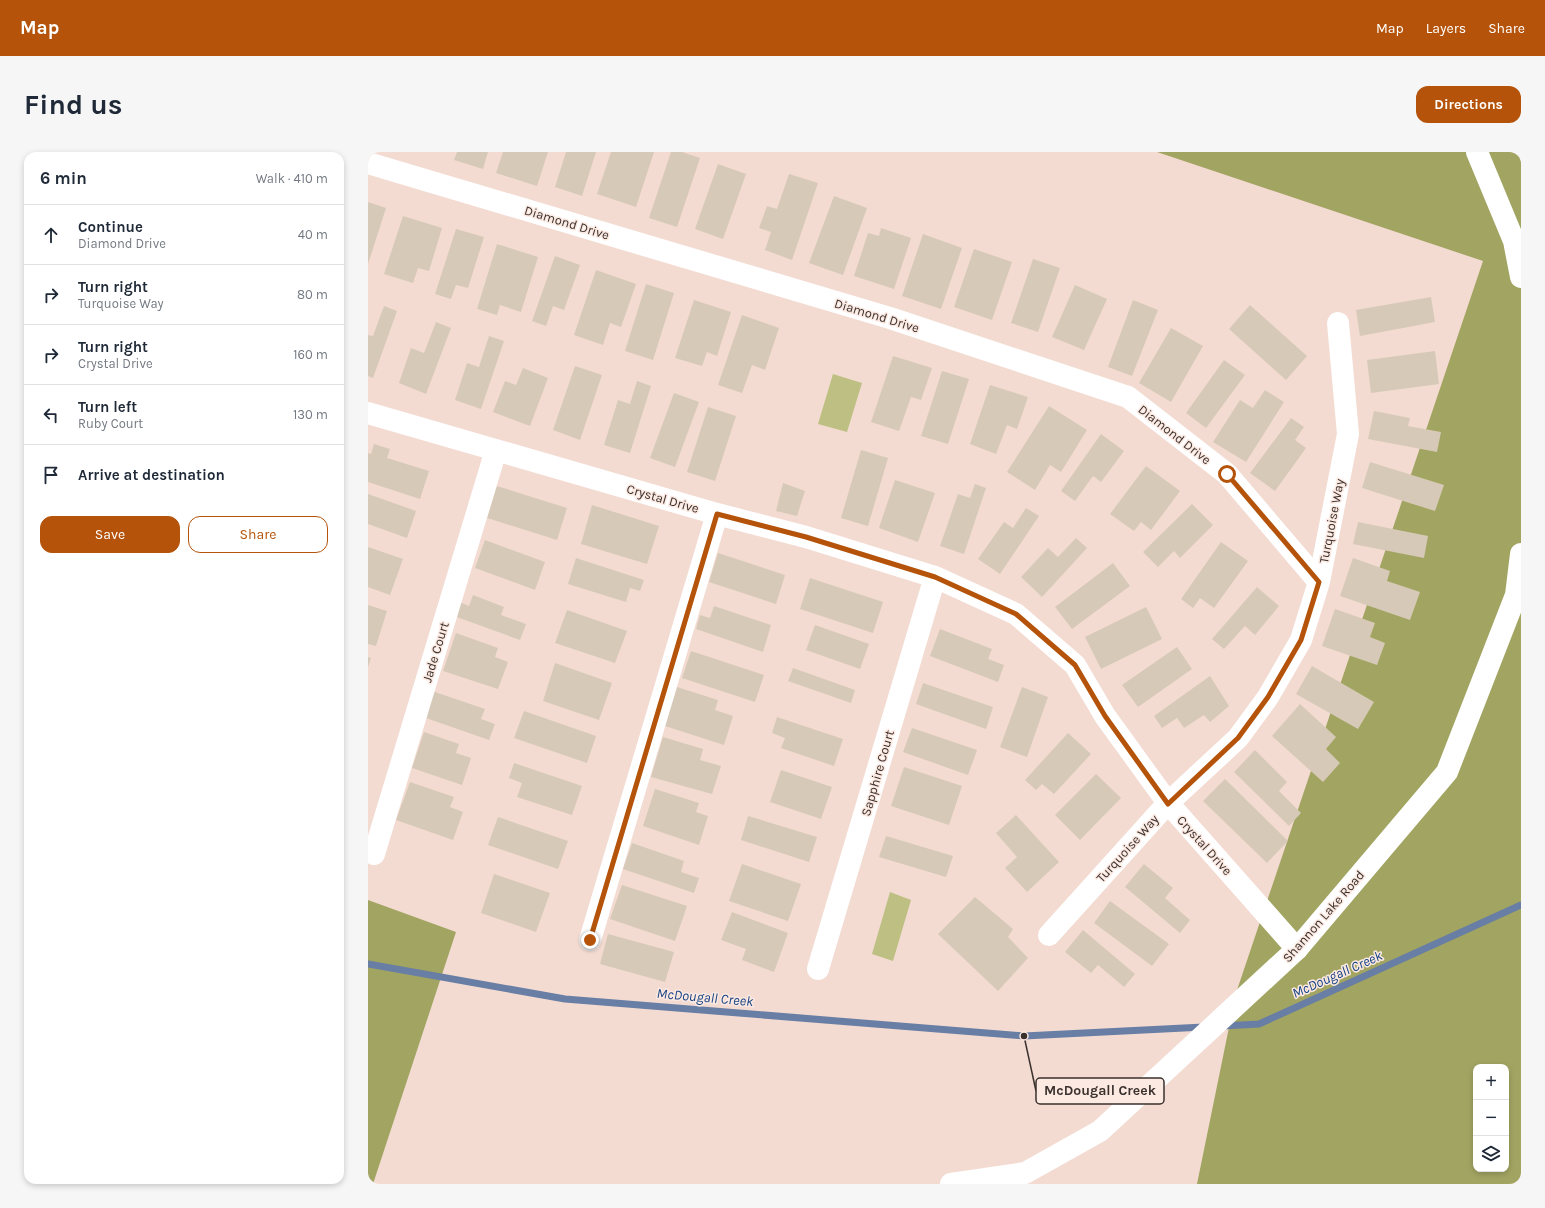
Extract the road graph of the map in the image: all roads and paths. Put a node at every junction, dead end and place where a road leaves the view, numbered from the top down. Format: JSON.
{"nodes":[{"id":1,"x":1477,"y":152,"type":"edge"},
{"id":2,"x":368,"y":163,"type":"edge"},
{"id":3,"x":1521,"y":277,"type":"edge"},
{"id":4,"x":1338,"y":323,"type":"dead end"},
{"id":5,"x":368,"y":413,"type":"edge"},
{"id":6,"x":496,"y":450,"type":"junction"},
{"id":7,"x":717,"y":514,"type":"junction"},
{"id":8,"x":1521,"y":554,"type":"edge"},
{"id":9,"x":935,"y":577,"type":"junction"},
{"id":10,"x":1319,"y":582,"type":"junction"},
{"id":11,"x":1168,"y":804,"type":"junction"},
{"id":12,"x":374,"y":854,"type":"dead end"},
{"id":13,"x":1049,"y":935,"type":"dead end"},
{"id":14,"x":590,"y":940,"type":"dead end"},
{"id":15,"x":1297,"y":949,"type":"junction"},
{"id":16,"x":818,"y":969,"type":"dead end"},
{"id":17,"x":952,"y":1184,"type":"edge"}],
"edges":[{"from":1,"to":3,"type":"main road"},
{"from":2,"to":10,"type":"main road","name":"Diamond Drive"},
{"from":4,"to":10,"type":"main road","name":"Turquoise Way"},
{"from":5,"to":6,"type":"main road","name":"Crystal Drive"},
{"from":6,"to":7,"type":"main road","name":"Crystal Drive"},
{"from":6,"to":12,"type":"main road","name":"Jade Court"},
{"from":7,"to":9,"type":"main road","name":"Crystal Drive"},
{"from":7,"to":14,"type":"main road"},
{"from":8,"to":15,"type":"main road","name":"Shannon Lake Road"},
{"from":9,"to":11,"type":"main road","name":"Crystal Drive"},
{"from":9,"to":16,"type":"main road","name":"Sapphire Court"},
{"from":10,"to":11,"type":"main road","name":"Turquoise Way"},
{"from":11,"to":13,"type":"main road","name":"Turquoise Way"},
{"from":11,"to":15,"type":"main road","name":"Crystal Drive"},
{"from":15,"to":17,"type":"main road","name":"Shannon Lake Road"}]}
